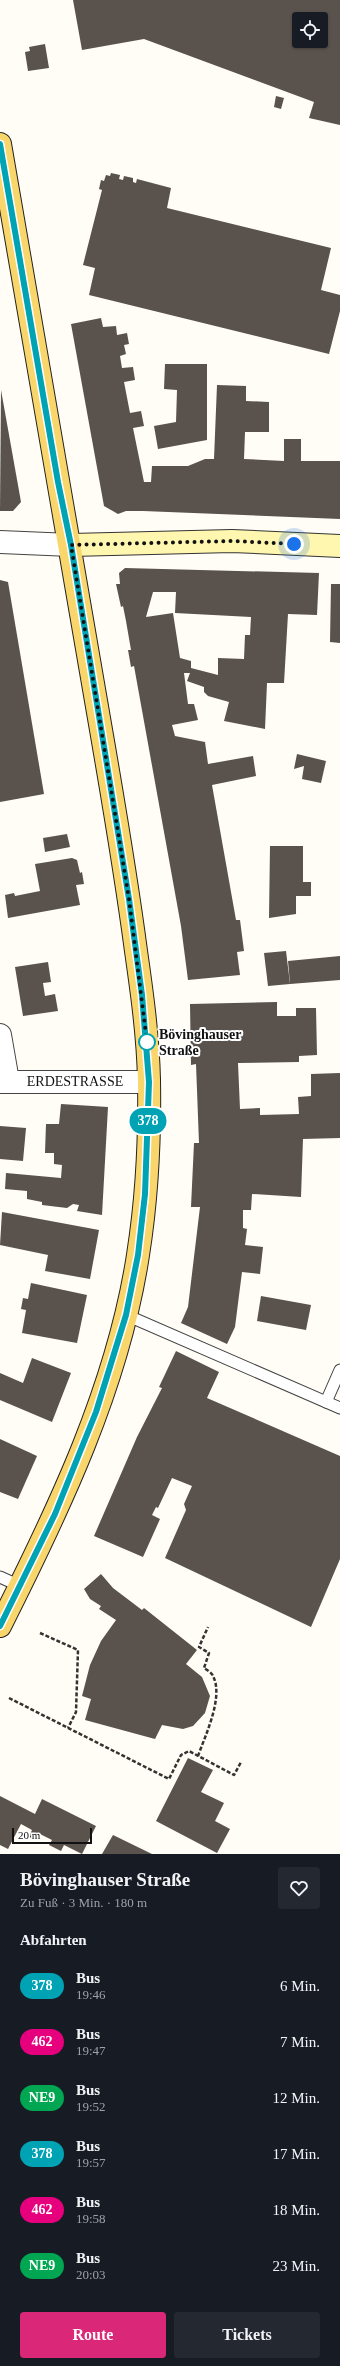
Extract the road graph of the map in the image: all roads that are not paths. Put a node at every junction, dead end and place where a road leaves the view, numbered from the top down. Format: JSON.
{"nodes":[{"id":1,"x":0,"y":145,"type":"edge"},
{"id":2,"x":0,"y":542,"type":"edge"},
{"id":3,"x":71,"y":545,"type":"junction"},
{"id":4,"x":340,"y":546,"type":"edge"},
{"id":5,"x":0,"y":1035,"type":"edge"},
{"id":6,"x":4,"y":1082,"type":"edge"},
{"id":7,"x":149,"y":1082,"type":"junction"},
{"id":8,"x":126,"y":1315,"type":"junction"},
{"id":9,"x":340,"y":1370,"type":"edge"},
{"id":10,"x":326,"y":1402,"type":"junction"},
{"id":11,"x":340,"y":1408,"type":"edge"},
{"id":12,"x":0,"y":1577,"type":"edge"},
{"id":13,"x":20,"y":1586,"type":"junction"},
{"id":14,"x":0,"y":1626,"type":"edge"}],
"edges":[{"from":1,"to":3,"type":"main road"},
{"from":2,"to":3,"type":"street"},
{"from":3,"to":4,"type":"main road"},
{"from":3,"to":7,"type":"main road"},
{"from":5,"to":6,"type":"street"},
{"from":6,"to":7,"type":"street","name":"ERDESTRASSE"},
{"from":7,"to":8,"type":"main road"},
{"from":8,"to":10,"type":"lane"},
{"from":8,"to":13,"type":"main road"},
{"from":9,"to":10,"type":"lane"},
{"from":10,"to":11,"type":"lane"},
{"from":12,"to":13,"type":"lane"},
{"from":13,"to":14,"type":"main road"}]}
